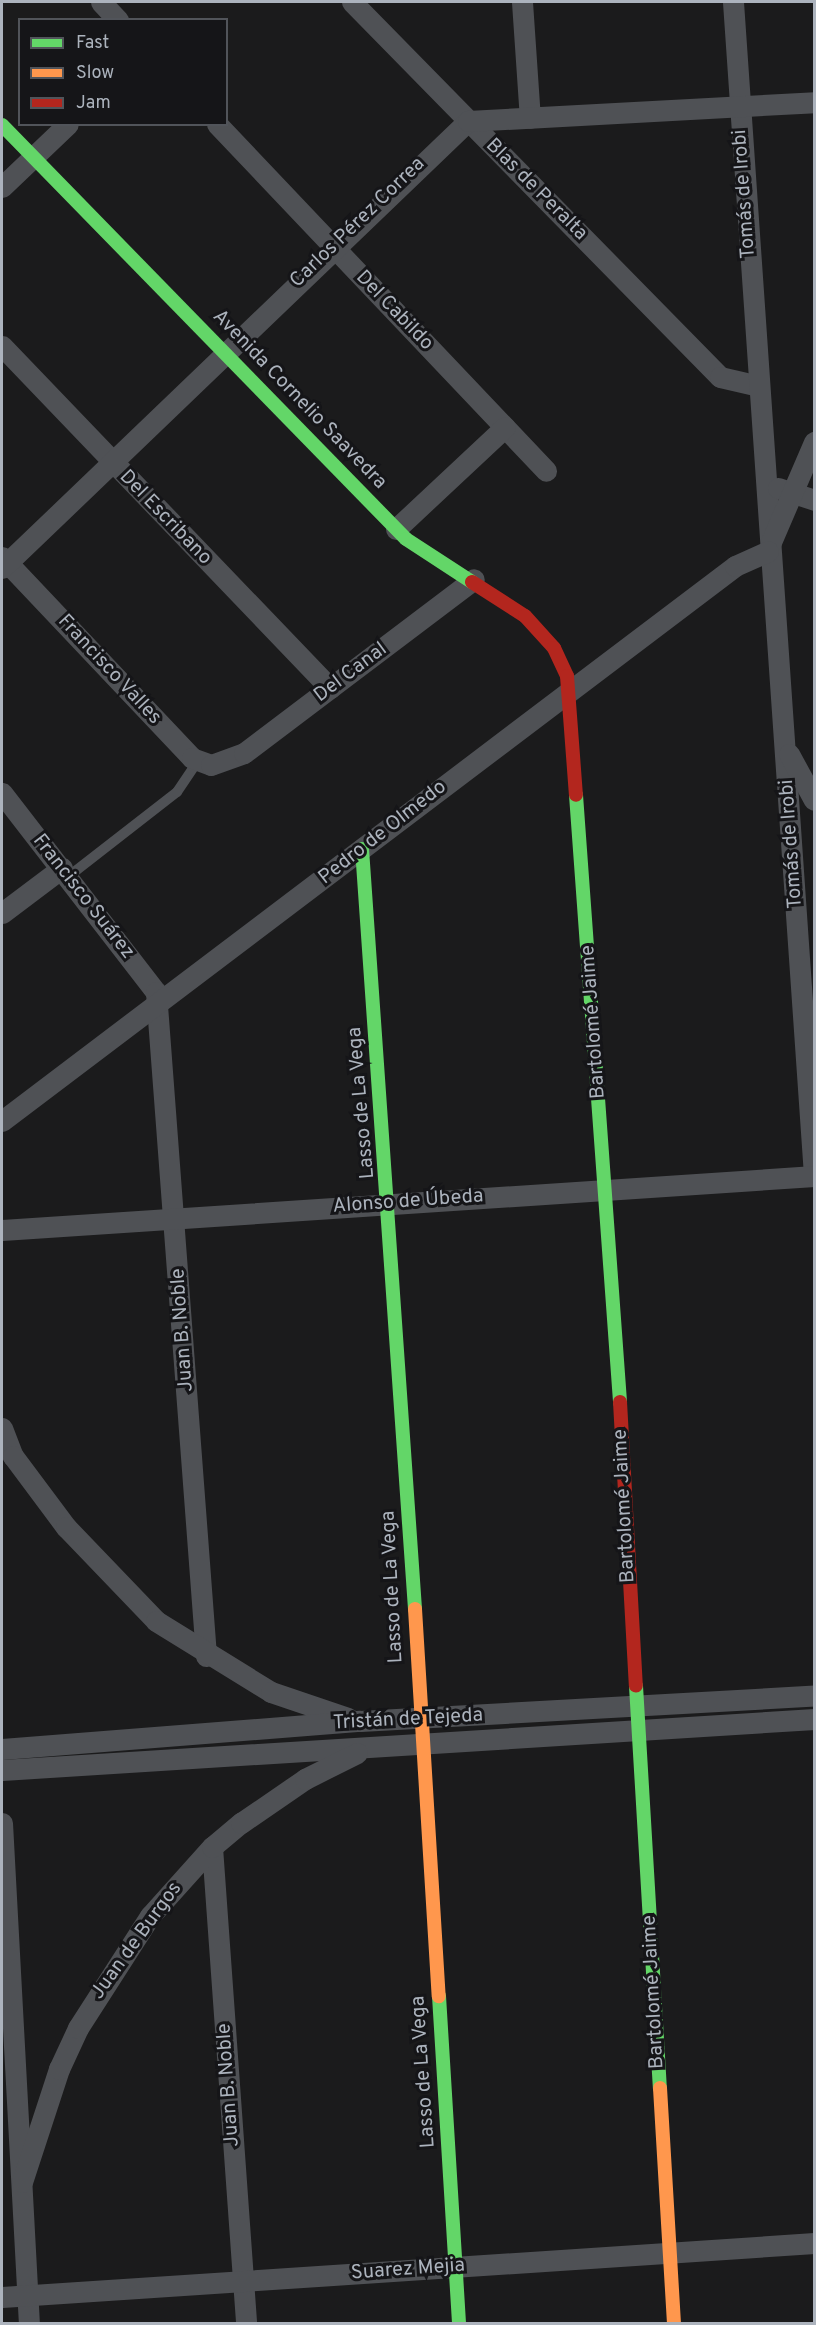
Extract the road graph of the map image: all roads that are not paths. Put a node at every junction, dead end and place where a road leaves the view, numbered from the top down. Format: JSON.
{"nodes":[{"id":1,"x":101,"y":2,"type":"edge"},
{"id":2,"x":352,"y":2,"type":"edge"},
{"id":3,"x":522,"y":2,"type":"edge"},
{"id":4,"x":733,"y":2,"type":"edge"},
{"id":5,"x":116,"y":18,"type":"edge"},
{"id":6,"x":814,"y":102,"type":"edge"},
{"id":7,"x":740,"y":106,"type":"junction"},
{"id":8,"x":530,"y":118,"type":"junction"},
{"id":9,"x":468,"y":121,"type":"junction"},
{"id":10,"x":2,"y":125,"type":"edge"},
{"id":11,"x":66,"y":126,"type":"edge"},
{"id":12,"x":219,"y":126,"type":"edge"},
{"id":13,"x":32,"y":158,"type":"junction"},
{"id":14,"x":2,"y":187,"type":"edge"},
{"id":15,"x":333,"y":247,"type":"junction"},
{"id":16,"x":2,"y":346,"type":"edge"},
{"id":17,"x":225,"y":351,"type":"junction"},
{"id":18,"x":759,"y":386,"type":"junction"},
{"id":19,"x":505,"y":427,"type":"junction"},
{"id":20,"x":814,"y":442,"type":"edge"},
{"id":21,"x":112,"y":462,"type":"junction"},
{"id":22,"x":546,"y":471,"type":"dead end"},
{"id":23,"x":767,"y":484,"type":"junction"},
{"id":24,"x":791,"y":492,"type":"junction"},
{"id":25,"x":814,"y":500,"type":"edge"},
{"id":26,"x":396,"y":529,"type":"junction"},
{"id":27,"x":768,"y":551,"type":"junction"},
{"id":28,"x":3,"y":563,"type":"edge"},
{"id":29,"x":474,"y":579,"type":"junction"},
{"id":30,"x":330,"y":688,"type":"junction"},
{"id":31,"x":568,"y":690,"type":"junction"},
{"id":32,"x":785,"y":746,"type":"junction"},
{"id":33,"x":198,"y":761,"type":"junction"},
{"id":34,"x":811,"y":786,"type":"edge"},
{"id":35,"x":2,"y":793,"type":"edge"},
{"id":36,"x":362,"y":849,"type":"junction"},
{"id":37,"x":66,"y":872,"type":"junction"},
{"id":38,"x":2,"y":913,"type":"edge"},
{"id":39,"x":159,"y":1005,"type":"junction"},
{"id":40,"x":2,"y":1121,"type":"edge"},
{"id":41,"x":814,"y":1175,"type":"edge"},
{"id":42,"x":607,"y":1189,"type":"junction"},
{"id":43,"x":390,"y":1203,"type":"junction"},
{"id":44,"x":176,"y":1216,"type":"junction"},
{"id":45,"x":2,"y":1230,"type":"edge"},
{"id":46,"x":2,"y":1428,"type":"edge"},
{"id":47,"x":206,"y":1656,"type":"junction"},
{"id":48,"x":814,"y":1696,"type":"edge"},
{"id":49,"x":636,"y":1708,"type":"junction"},
{"id":50,"x":814,"y":1719,"type":"edge"},
{"id":51,"x":421,"y":1720,"type":"junction"},
{"id":52,"x":360,"y":1721,"type":"junction"},
{"id":53,"x":639,"y":1731,"type":"junction"},
{"id":54,"x":423,"y":1744,"type":"junction"},
{"id":55,"x":366,"y":1748,"type":"junction"},
{"id":56,"x":2,"y":1749,"type":"edge"},
{"id":57,"x":2,"y":1770,"type":"edge"},
{"id":58,"x":2,"y":1823,"type":"edge"},
{"id":59,"x":212,"y":1847,"type":"junction"},
{"id":60,"x":22,"y":2182,"type":"junction"},
{"id":61,"x":814,"y":2243,"type":"edge"},
{"id":62,"x":670,"y":2253,"type":"junction"},
{"id":63,"x":455,"y":2267,"type":"junction"},
{"id":64,"x":243,"y":2283,"type":"junction"},
{"id":65,"x":27,"y":2295,"type":"junction"},
{"id":66,"x":2,"y":2297,"type":"edge"},
{"id":67,"x":29,"y":2324,"type":"edge"},
{"id":68,"x":246,"y":2324,"type":"edge"},
{"id":69,"x":459,"y":2324,"type":"edge"},
{"id":70,"x":674,"y":2324,"type":"edge"}],
"edges":[{"from":1,"to":5,"type":"street"},
{"from":2,"to":9,"type":"street","name":"Blas de Peralta"},
{"from":3,"to":8,"type":"street"},
{"from":4,"to":7,"type":"street","name":"Tomás de Irobi"},
{"from":6,"to":7,"type":"street"},
{"from":7,"to":8,"type":"street"},
{"from":7,"to":18,"type":"street","name":"Tomás de Irobi"},
{"from":8,"to":9,"type":"street"},
{"from":9,"to":15,"type":"street","name":"Carlos Pérez Correa"},
{"from":9,"to":18,"type":"street","name":"Blas de Peralta"},
{"from":10,"to":13,"type":"street","name":"Avenida Cornelio Saavedra"},
{"from":11,"to":13,"type":"street"},
{"from":12,"to":15,"type":"street","name":"Del Cabildo"},
{"from":13,"to":14,"type":"street"},
{"from":13,"to":17,"type":"street","name":"Avenida Cornelio Saavedra"},
{"from":15,"to":17,"type":"street","name":"Carlos Pérez Correa"},
{"from":15,"to":19,"type":"street","name":"Del Cabildo"},
{"from":16,"to":21,"type":"street","name":"Del Escribano"},
{"from":17,"to":21,"type":"street","name":"Carlos Pérez Correa"},
{"from":17,"to":26,"type":"street","name":"Avenida Cornelio Saavedra"},
{"from":18,"to":23,"type":"street","name":"Tomás de Irobi"},
{"from":19,"to":22,"type":"street","name":"Del Cabildo"},
{"from":19,"to":26,"type":"street"},
{"from":20,"to":24,"type":"street"},
{"from":21,"to":28,"type":"street","name":"Carlos Pérez Correa"},
{"from":21,"to":30,"type":"street","name":"Del Escribano"},
{"from":23,"to":24,"type":"street"},
{"from":23,"to":27,"type":"street","name":"Tomás de Irobi"},
{"from":24,"to":25,"type":"street"},
{"from":24,"to":27,"type":"street"},
{"from":26,"to":29,"type":"street","name":"Avenida Cornelio Saavedra"},
{"from":27,"to":31,"type":"street","name":"Pedro de Olmedo"},
{"from":27,"to":32,"type":"street","name":"Tomás de Irobi"},
{"from":28,"to":33,"type":"street","name":"Francisco Valles"},
{"from":29,"to":30,"type":"street","name":"Del Canal"},
{"from":29,"to":31,"type":"street","name":"Avenida Cornelio Saavedra"},
{"from":30,"to":33,"type":"street","name":"Del Canal"},
{"from":31,"to":36,"type":"street","name":"Pedro de Olmedo"},
{"from":31,"to":42,"type":"street","name":"Bartolomé Jaime"},
{"from":32,"to":34,"type":"street"},
{"from":32,"to":41,"type":"street","name":"Tomás de Irobi"},
{"from":33,"to":37,"type":"lane"},
{"from":35,"to":37,"type":"street","name":"Francisco Suárez"},
{"from":36,"to":39,"type":"street","name":"Pedro de Olmedo"},
{"from":36,"to":43,"type":"street","name":"Lasso de La Vega"},
{"from":37,"to":38,"type":"street"},
{"from":37,"to":39,"type":"street","name":"Francisco Suárez"},
{"from":39,"to":40,"type":"street","name":"Pedro de Olmedo"},
{"from":39,"to":44,"type":"street","name":"Juan B. Noble"},
{"from":41,"to":42,"type":"street","name":"Alonso de Úbeda"},
{"from":42,"to":43,"type":"street","name":"Alonso de Úbeda"},
{"from":42,"to":49,"type":"street","name":"Bartolomé Jaime"},
{"from":43,"to":44,"type":"street","name":"Alonso de Úbeda"},
{"from":43,"to":51,"type":"street","name":"Lasso de La Vega"},
{"from":44,"to":45,"type":"street","name":"Alonso de Úbeda"},
{"from":44,"to":47,"type":"street","name":"Juan B. Noble"},
{"from":46,"to":47,"type":"street"},
{"from":47,"to":52,"type":"street"},
{"from":48,"to":49,"type":"street","name":"Tristán de Tejeda"},
{"from":49,"to":51,"type":"street","name":"Tristán de Tejeda"},
{"from":49,"to":53,"type":"street","name":"Bartolomé Jaime"},
{"from":50,"to":53,"type":"street","name":"Tristán de Tejeda"},
{"from":51,"to":52,"type":"street","name":"Tristán de Tejeda"},
{"from":51,"to":54,"type":"street","name":"Lasso de La Vega"},
{"from":52,"to":56,"type":"street","name":"Tristán de Tejeda"},
{"from":53,"to":54,"type":"street","name":"Tristán de Tejeda"},
{"from":53,"to":62,"type":"street","name":"Bartolomé Jaime"},
{"from":54,"to":55,"type":"street","name":"Tristán de Tejeda"},
{"from":54,"to":63,"type":"street","name":"Lasso de La Vega"},
{"from":55,"to":57,"type":"street","name":"Tristán de Tejeda"},
{"from":55,"to":59,"type":"street","name":"Juan de Burgos"},
{"from":58,"to":60,"type":"street"},
{"from":59,"to":60,"type":"street","name":"Juan de Burgos"},
{"from":59,"to":64,"type":"street","name":"Juan B. Noble"},
{"from":60,"to":65,"type":"street"},
{"from":61,"to":62,"type":"street","name":"Suarez Mejia"},
{"from":62,"to":63,"type":"street","name":"Suarez Mejia"},
{"from":62,"to":70,"type":"street","name":"Bartolomé Jaime"},
{"from":63,"to":64,"type":"street","name":"Suarez Mejia"},
{"from":63,"to":69,"type":"street","name":"Lasso de La Vega"},
{"from":64,"to":65,"type":"street","name":"Suarez Mejia"},
{"from":64,"to":68,"type":"street","name":"Juan B. Noble"},
{"from":65,"to":66,"type":"street","name":"Suarez Mejia"},
{"from":65,"to":67,"type":"street"}]}
